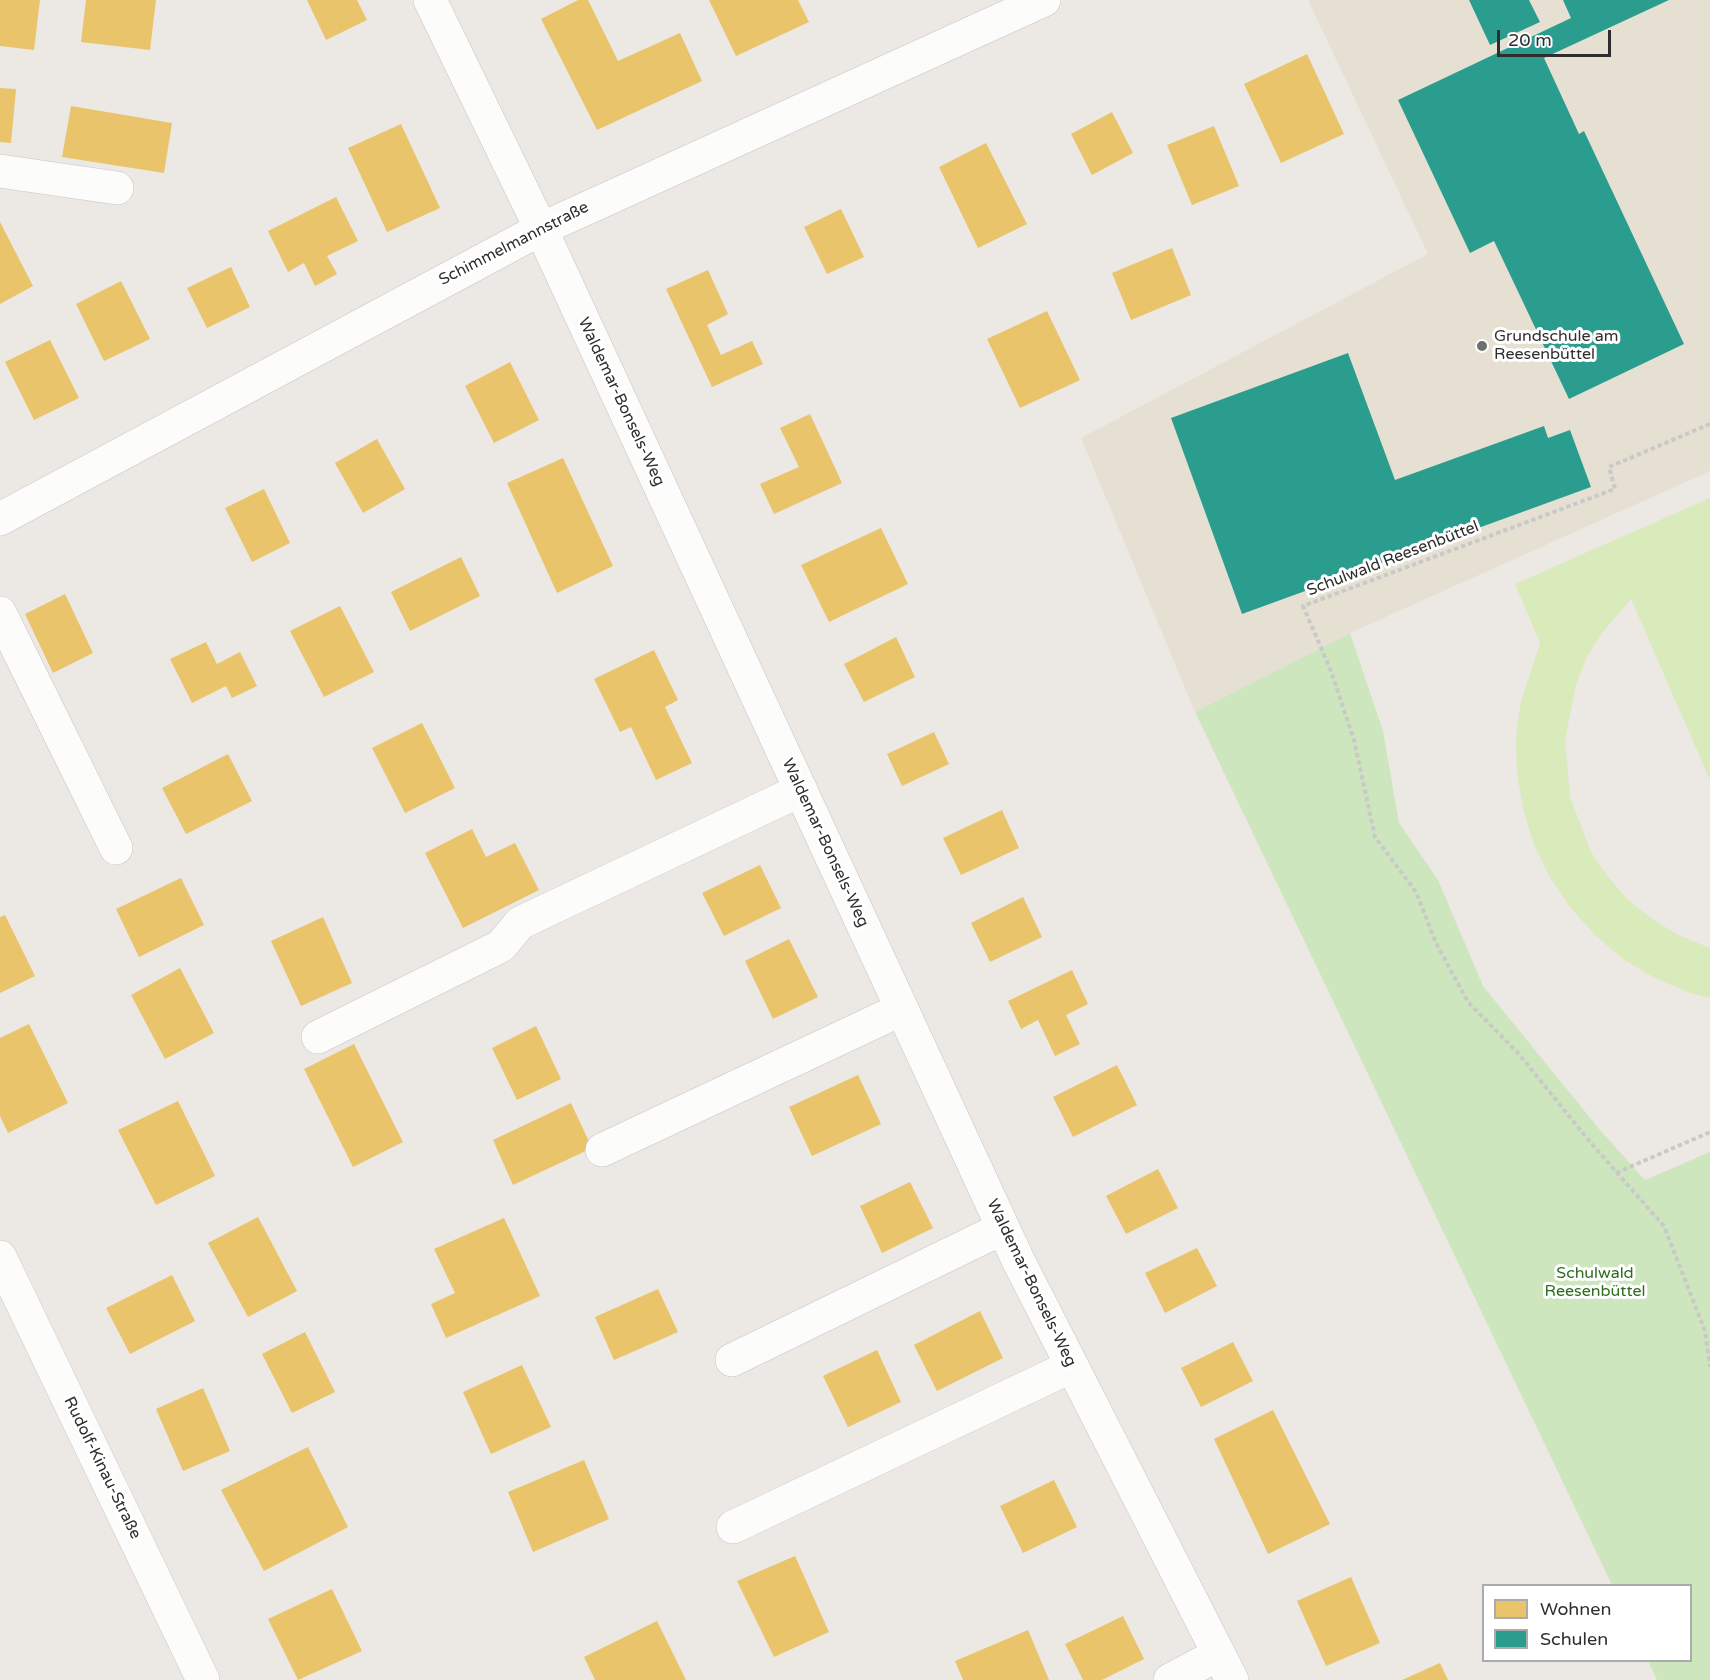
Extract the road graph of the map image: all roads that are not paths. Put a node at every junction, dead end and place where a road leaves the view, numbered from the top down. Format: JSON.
{"nodes":[{"id":1,"x":430,"y":0,"type":"edge"},
{"id":2,"x":1044,"y":0,"type":"edge"},
{"id":3,"x":0,"y":171,"type":"edge"},
{"id":4,"x":117,"y":188,"type":"dead end"},
{"id":5,"x":541,"y":229,"type":"junction"},
{"id":6,"x":0,"y":519,"type":"edge"},
{"id":7,"x":0,"y":613,"type":"edge"},
{"id":8,"x":801,"y":790,"type":"junction"},
{"id":9,"x":116,"y":848,"type":"dead end"},
{"id":10,"x":902,"y":1009,"type":"junction"},
{"id":11,"x":318,"y":1037,"type":"dead end"},
{"id":12,"x":602,"y":1150,"type":"dead end"},
{"id":13,"x":1003,"y":1228,"type":"junction"},
{"id":14,"x":0,"y":1257,"type":"edge"},
{"id":15,"x":732,"y":1360,"type":"dead end"},
{"id":16,"x":1072,"y":1366,"type":"junction"},
{"id":17,"x":733,"y":1527,"type":"dead end"},
{"id":18,"x":1225,"y":1667,"type":"edge"},
{"id":19,"x":203,"y":1680,"type":"edge"},
{"id":20,"x":1170,"y":1680,"type":"edge"}],
"edges":[{"from":1,"to":5,"type":"street","name":"Waldemar-Bonsels-Weg"},
{"from":2,"to":5,"type":"street","name":"Schimmelmannstraße"},
{"from":3,"to":4,"type":"street"},
{"from":5,"to":6,"type":"street","name":"Schimmelmannstraße"},
{"from":5,"to":8,"type":"street","name":"Waldemar-Bonsels-Weg"},
{"from":7,"to":9,"type":"street"},
{"from":8,"to":10,"type":"street","name":"Waldemar-Bonsels-Weg"},
{"from":8,"to":11,"type":"street"},
{"from":10,"to":12,"type":"street"},
{"from":10,"to":13,"type":"street","name":"Waldemar-Bonsels-Weg"},
{"from":13,"to":15,"type":"street"},
{"from":13,"to":16,"type":"street","name":"Waldemar-Bonsels-Weg"},
{"from":14,"to":19,"type":"street","name":"Rudolf-Kinau-Straße"},
{"from":16,"to":17,"type":"street"},
{"from":16,"to":18,"type":"street","name":"Waldemar-Bonsels-Weg"},
{"from":18,"to":20,"type":"street"}]}
